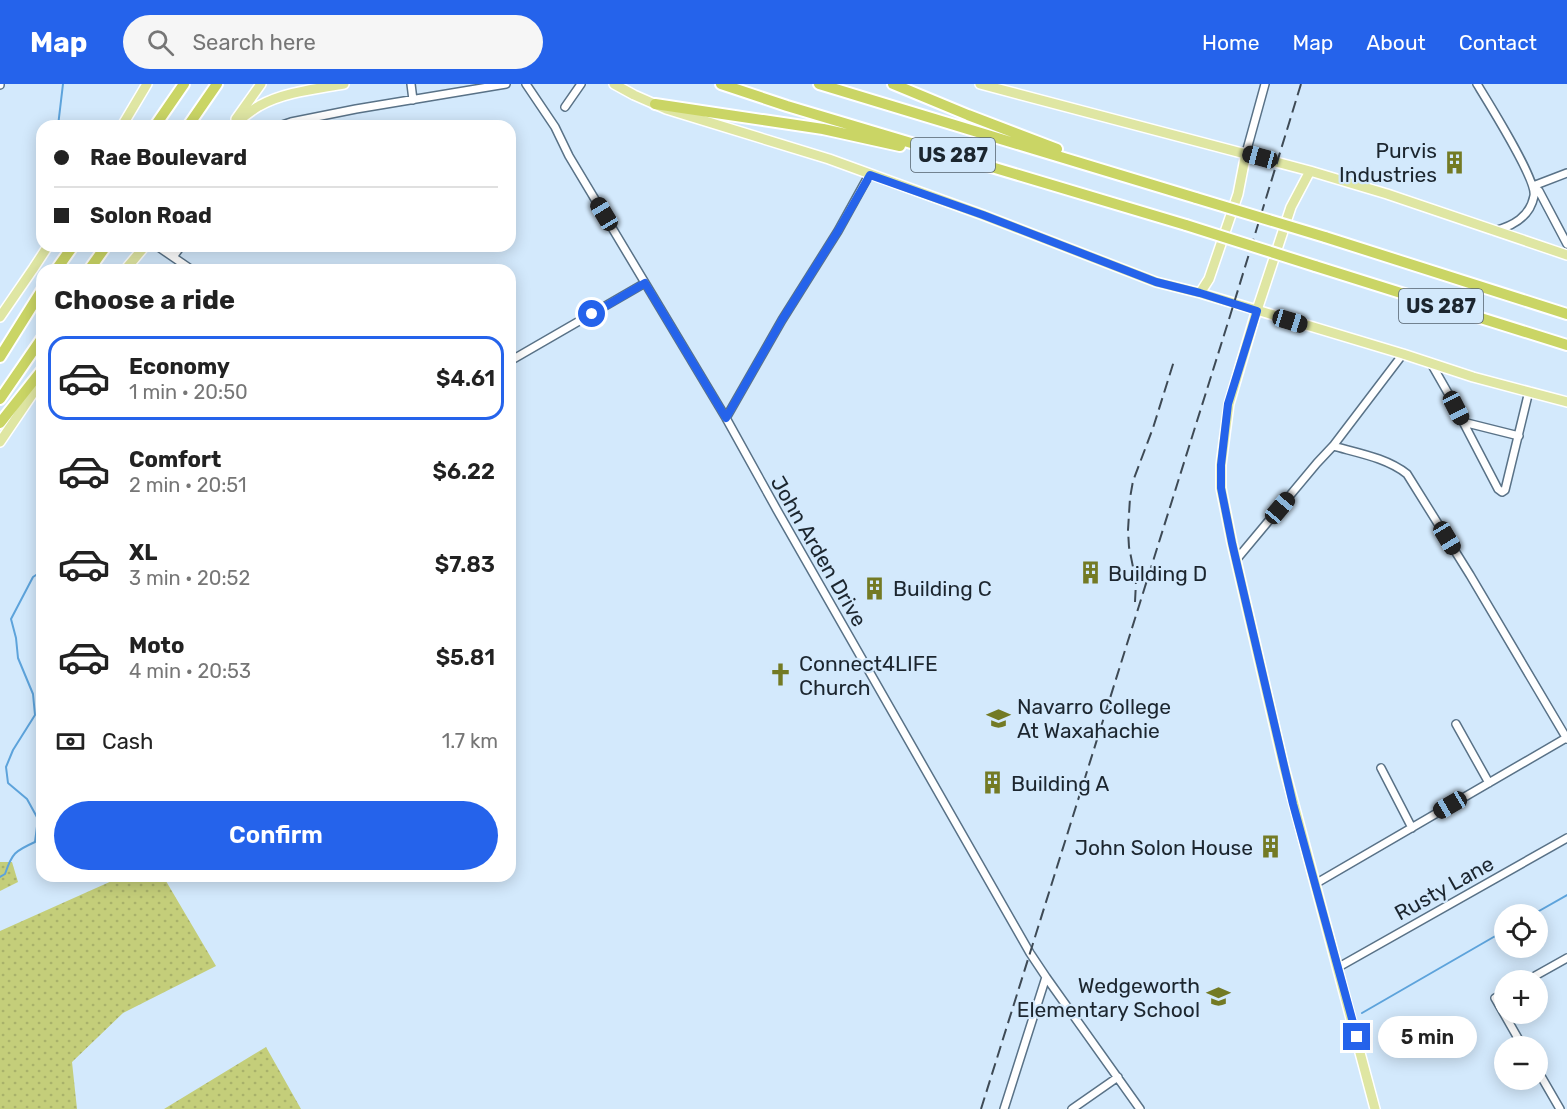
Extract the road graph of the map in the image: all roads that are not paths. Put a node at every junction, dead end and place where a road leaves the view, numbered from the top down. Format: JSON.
{"nodes":[{"id":1,"x":147,"y":84,"type":"edge"},
{"id":2,"x":184,"y":84,"type":"edge"},
{"id":3,"x":218,"y":84,"type":"edge"},
{"id":4,"x":261,"y":84,"type":"edge"},
{"id":5,"x":344,"y":84,"type":"edge"},
{"id":6,"x":411,"y":84,"type":"edge"},
{"id":7,"x":506,"y":84,"type":"edge"},
{"id":8,"x":526,"y":84,"type":"edge"},
{"id":9,"x":581,"y":84,"type":"edge"},
{"id":10,"x":614,"y":84,"type":"edge"},
{"id":11,"x":721,"y":84,"type":"edge"},
{"id":12,"x":819,"y":84,"type":"edge"},
{"id":13,"x":893,"y":84,"type":"edge"},
{"id":14,"x":980,"y":84,"type":"edge"},
{"id":15,"x":1265,"y":84,"type":"edge"},
{"id":16,"x":1477,"y":84,"type":"edge"},
{"id":17,"x":413,"y":99,"type":"junction"},
{"id":18,"x":655,"y":104,"type":"junction"},
{"id":19,"x":565,"y":107,"type":"dead end"},
{"id":20,"x":126,"y":120,"type":"edge"},
{"id":21,"x":159,"y":120,"type":"edge"},
{"id":22,"x":192,"y":120,"type":"edge"},
{"id":23,"x":236,"y":120,"type":"edge"},
{"id":24,"x":240,"y":120,"type":"edge"},
{"id":25,"x":311,"y":120,"type":"edge"},
{"id":26,"x":1246,"y":153,"type":"junction"},
{"id":27,"x":1074,"y":161,"type":"junction"},
{"id":28,"x":996,"y":168,"type":"junction"},
{"id":29,"x":1310,"y":171,"type":"junction"},
{"id":30,"x":1567,"y":173,"type":"edge"},
{"id":31,"x":870,"y":175,"type":"junction"},
{"id":32,"x":1533,"y":186,"type":"junction"},
{"id":33,"x":1494,"y":231,"type":"junction"},
{"id":34,"x":1567,"y":244,"type":"edge"},
{"id":35,"x":140,"y":252,"type":"edge"},
{"id":36,"x":166,"y":252,"type":"edge"},
{"id":37,"x":177,"y":252,"type":"edge"},
{"id":38,"x":1567,"y":255,"type":"edge"},
{"id":39,"x":173,"y":257,"type":"junction"},
{"id":40,"x":36,"y":264,"type":"edge"},
{"id":41,"x":130,"y":264,"type":"edge"},
{"id":42,"x":183,"y":264,"type":"edge"},
{"id":43,"x":645,"y":283,"type":"junction"},
{"id":44,"x":1200,"y":293,"type":"junction"},
{"id":45,"x":36,"y":300,"type":"edge"},
{"id":46,"x":1257,"y":311,"type":"junction"},
{"id":47,"x":1567,"y":314,"type":"edge"},
{"id":48,"x":0,"y":316,"type":"edge"},
{"id":49,"x":1567,"y":345,"type":"edge"},
{"id":50,"x":36,"y":347,"type":"edge"},
{"id":51,"x":1403,"y":354,"type":"junction"},
{"id":52,"x":0,"y":357,"type":"edge"},
{"id":53,"x":516,"y":358,"type":"edge"},
{"id":54,"x":1432,"y":365,"type":"junction"},
{"id":55,"x":36,"y":378,"type":"edge"},
{"id":56,"x":36,"y":389,"type":"edge"},
{"id":57,"x":1529,"y":391,"type":"junction"},
{"id":58,"x":0,"y":399,"type":"edge"},
{"id":59,"x":1567,"y":402,"type":"edge"},
{"id":60,"x":726,"y":418,"type":"junction"},
{"id":61,"x":0,"y":423,"type":"edge"},
{"id":62,"x":1463,"y":423,"type":"junction"},
{"id":63,"x":1519,"y":436,"type":"junction"},
{"id":64,"x":0,"y":442,"type":"edge"},
{"id":65,"x":1333,"y":446,"type":"junction"},
{"id":66,"x":1236,"y":560,"type":"junction"},
{"id":67,"x":1456,"y":724,"type":"dead end"},
{"id":68,"x":1567,"y":739,"type":"edge"},
{"id":69,"x":1381,"y":768,"type":"dead end"},
{"id":70,"x":1489,"y":783,"type":"junction"},
{"id":71,"x":1412,"y":828,"type":"junction"},
{"id":72,"x":1567,"y":838,"type":"edge"},
{"id":73,"x":1315,"y":884,"type":"junction"},
{"id":74,"x":1567,"y":958,"type":"edge"},
{"id":75,"x":1337,"y":968,"type":"junction"},
{"id":76,"x":1546,"y":970,"type":"edge"},
{"id":77,"x":1046,"y":977,"type":"junction"},
{"id":78,"x":1118,"y":1077,"type":"junction"},
{"id":79,"x":1548,"y":1088,"type":"edge"},
{"id":80,"x":1004,"y":1109,"type":"edge"},
{"id":81,"x":1072,"y":1109,"type":"edge"},
{"id":82,"x":1140,"y":1109,"type":"edge"},
{"id":83,"x":1375,"y":1109,"type":"edge"},
{"id":84,"x":1560,"y":1109,"type":"edge"}],
"edges":[{"from":1,"to":20,"type":"main road"},
{"from":2,"to":21,"type":"highway"},
{"from":3,"to":22,"type":"highway"},
{"from":4,"to":23,"type":"main road"},
{"from":5,"to":24,"type":"main road"},
{"from":6,"to":17,"type":"street"},
{"from":7,"to":17,"type":"street"},
{"from":8,"to":43,"type":"street","name":"John Arden Drive"},
{"from":9,"to":19,"type":"street"},
{"from":10,"to":18,"type":"main road"},
{"from":11,"to":28,"type":"highway","number":"US 287"},
{"from":12,"to":27,"type":"highway","number":"US 287"},
{"from":13,"to":27,"type":"highway"},
{"from":14,"to":26,"type":"main road"},
{"from":15,"to":26,"type":"street"},
{"from":16,"to":32,"type":"street"},
{"from":17,"to":25,"type":"street"},
{"from":18,"to":28,"type":"highway"},
{"from":18,"to":31,"type":"main road"},
{"from":26,"to":29,"type":"main road"},
{"from":26,"to":44,"type":"main road"},
{"from":27,"to":47,"type":"highway","number":"US 287","bridge":true},
{"from":28,"to":49,"type":"highway","number":"US 287","bridge":true},
{"from":29,"to":33,"type":"main road"},
{"from":29,"to":46,"type":"main road"},
{"from":30,"to":32,"type":"street"},
{"from":31,"to":44,"type":"main road"},
{"from":31,"to":60,"type":"street"},
{"from":32,"to":33,"type":"street"},
{"from":32,"to":34,"type":"street"},
{"from":33,"to":38,"type":"main road"},
{"from":35,"to":41,"type":"main road"},
{"from":36,"to":39,"type":"street"},
{"from":37,"to":39,"type":"street"},
{"from":39,"to":42,"type":"street"},
{"from":40,"to":48,"type":"main road"},
{"from":43,"to":53,"type":"street"},
{"from":43,"to":60,"type":"street","name":"John Arden Drive"},
{"from":44,"to":46,"type":"main road"},
{"from":45,"to":52,"type":"highway"},
{"from":46,"to":51,"type":"main road"},
{"from":46,"to":66,"type":"main road"},
{"from":50,"to":58,"type":"highway"},
{"from":51,"to":54,"type":"main road"},
{"from":51,"to":65,"type":"street"},
{"from":54,"to":57,"type":"main road"},
{"from":54,"to":62,"type":"street"},
{"from":55,"to":61,"type":"highway"},
{"from":56,"to":64,"type":"main road"},
{"from":57,"to":59,"type":"main road"},
{"from":57,"to":63,"type":"street"},
{"from":60,"to":77,"type":"street","name":"John Arden Drive"},
{"from":62,"to":63,"type":"street"},
{"from":62,"to":63,"type":"street"},
{"from":65,"to":66,"type":"street"},
{"from":65,"to":68,"type":"street"},
{"from":66,"to":73,"type":"main road"},
{"from":67,"to":70,"type":"street"},
{"from":68,"to":70,"type":"street"},
{"from":69,"to":71,"type":"street"},
{"from":70,"to":71,"type":"street"},
{"from":71,"to":73,"type":"street"},
{"from":72,"to":75,"type":"street","name":"Rusty Lane"},
{"from":73,"to":75,"type":"main road"},
{"from":74,"to":76,"type":"street"},
{"from":75,"to":83,"type":"main road"},
{"from":77,"to":78,"type":"street","name":"John Arden Drive"},
{"from":77,"to":80,"type":"street"},
{"from":78,"to":81,"type":"street"},
{"from":78,"to":82,"type":"street","name":"John Arden Drive"},
{"from":79,"to":84,"type":"street"}]}
